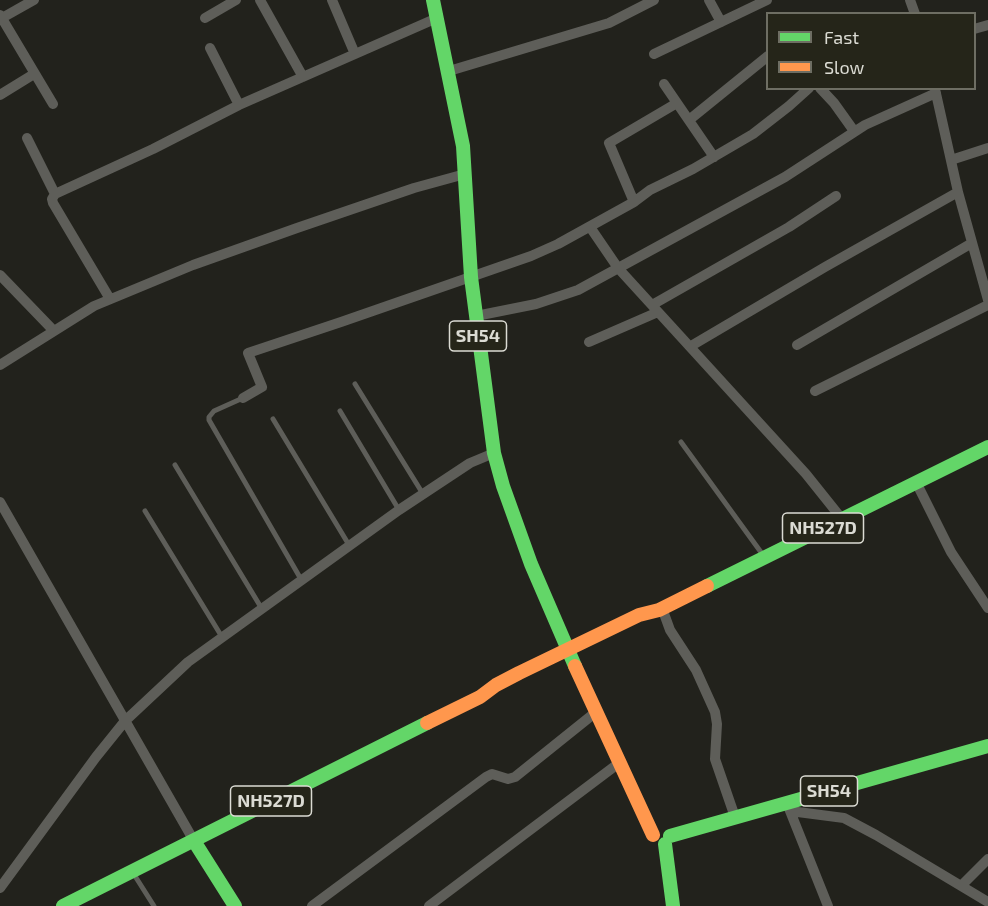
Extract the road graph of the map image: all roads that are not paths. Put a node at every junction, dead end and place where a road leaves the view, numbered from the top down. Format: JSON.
{"nodes":[{"id":1,"x":34,"y":0,"type":"edge"},
{"id":2,"x":236,"y":0,"type":"edge"},
{"id":3,"x":260,"y":0,"type":"edge"},
{"id":4,"x":332,"y":0,"type":"edge"},
{"id":5,"x":433,"y":0,"type":"edge"},
{"id":6,"x":709,"y":0,"type":"edge"},
{"id":7,"x":767,"y":0,"type":"edge"},
{"id":8,"x":649,"y":1,"type":"edge"},
{"id":9,"x":1,"y":17,"type":"edge"},
{"id":10,"x":206,"y":18,"type":"dead end"},
{"id":11,"x":437,"y":18,"type":"junction"},
{"id":12,"x":721,"y":22,"type":"junction"},
{"id":13,"x":210,"y":48,"type":"dead end"},
{"id":14,"x":355,"y":54,"type":"junction"},
{"id":15,"x":654,"y":54,"type":"dead end"},
{"id":16,"x":766,"y":58,"type":"edge"},
{"id":17,"x":449,"y":71,"type":"junction"},
{"id":18,"x":34,"y":74,"type":"junction"},
{"id":19,"x":303,"y":78,"type":"junction"},
{"id":20,"x":663,"y":84,"type":"dead end"},
{"id":21,"x":807,"y":90,"type":"edge"},
{"id":22,"x":822,"y":90,"type":"edge"},
{"id":23,"x":935,"y":91,"type":"edge"},
{"id":24,"x":0,"y":95,"type":"edge"},
{"id":25,"x":677,"y":103,"type":"junction"},
{"id":26,"x":53,"y":104,"type":"dead end"},
{"id":27,"x":239,"y":105,"type":"junction"},
{"id":28,"x":689,"y":120,"type":"junction"},
{"id":29,"x":854,"y":131,"type":"junction"},
{"id":30,"x":27,"y":138,"type":"dead end"},
{"id":31,"x":988,"y":147,"type":"edge"},
{"id":32,"x":714,"y":157,"type":"junction"},
{"id":33,"x":951,"y":160,"type":"junction"},
{"id":34,"x":465,"y":174,"type":"junction"},
{"id":35,"x":958,"y":192,"type":"junction"},
{"id":36,"x":55,"y":194,"type":"junction"},
{"id":37,"x":836,"y":196,"type":"dead end"},
{"id":38,"x":634,"y":202,"type":"junction"},
{"id":39,"x":590,"y":227,"type":"junction"},
{"id":40,"x":972,"y":243,"type":"junction"},
{"id":41,"x":618,"y":267,"type":"junction"},
{"id":42,"x":0,"y":275,"type":"edge"},
{"id":43,"x":471,"y":277,"type":"junction"},
{"id":44,"x":110,"y":299,"type":"junction"},
{"id":45,"x":988,"y":302,"type":"edge"},
{"id":46,"x":655,"y":309,"type":"junction"},
{"id":47,"x":476,"y":316,"type":"junction"},
{"id":48,"x":53,"y":330,"type":"junction"},
{"id":49,"x":590,"y":342,"type":"dead end"},
{"id":50,"x":797,"y":345,"type":"dead end"},
{"id":51,"x":691,"y":346,"type":"junction"},
{"id":52,"x":0,"y":365,"type":"edge"},
{"id":53,"x":356,"y":384,"type":"dead end"},
{"id":54,"x":815,"y":391,"type":"dead end"},
{"id":55,"x":243,"y":398,"type":"joint"},
{"id":56,"x":339,"y":411,"type":"dead end"},
{"id":57,"x":273,"y":419,"type":"dead end"},
{"id":58,"x":681,"y":442,"type":"dead end"},
{"id":59,"x":988,"y":447,"type":"edge"},
{"id":60,"x":494,"y":453,"type":"junction"},
{"id":61,"x":175,"y":465,"type":"dead end"},
{"id":62,"x":916,"y":482,"type":"junction"},
{"id":63,"x":423,"y":494,"type":"junction"},
{"id":64,"x":0,"y":502,"type":"edge"},
{"id":65,"x":399,"y":510,"type":"junction"},
{"id":66,"x":145,"y":511,"type":"dead end"},
{"id":67,"x":842,"y":519,"type":"junction"},
{"id":68,"x":349,"y":545,"type":"junction"},
{"id":69,"x":764,"y":558,"type":"junction"},
{"id":70,"x":302,"y":580,"type":"junction"},
{"id":71,"x":988,"y":608,"type":"edge"},
{"id":72,"x":262,"y":609,"type":"junction"},
{"id":73,"x":661,"y":609,"type":"junction"},
{"id":74,"x":222,"y":638,"type":"junction"},
{"id":75,"x":570,"y":655,"type":"junction"},
{"id":76,"x":596,"y":712,"type":"junction"},
{"id":77,"x":125,"y":721,"type":"junction"},
{"id":78,"x":988,"y":746,"type":"edge"},
{"id":79,"x":619,"y":763,"type":"junction"},
{"id":80,"x":789,"y":807,"type":"junction"},
{"id":81,"x":735,"y":818,"type":"junction"},
{"id":82,"x":668,"y":840,"type":"junction"},
{"id":83,"x":194,"y":841,"type":"junction"},
{"id":84,"x":988,"y":859,"type":"edge"},
{"id":85,"x":132,"y":872,"type":"junction"},
{"id":86,"x":961,"y":886,"type":"junction"},
{"id":87,"x":0,"y":888,"type":"edge"},
{"id":88,"x":988,"y":902,"type":"edge"},
{"id":89,"x":63,"y":906,"type":"edge"},
{"id":90,"x":154,"y":906,"type":"edge"},
{"id":91,"x":235,"y":906,"type":"edge"},
{"id":92,"x":312,"y":906,"type":"edge"},
{"id":93,"x":429,"y":906,"type":"edge"},
{"id":94,"x":673,"y":906,"type":"edge"},
{"id":95,"x":828,"y":906,"type":"edge"}],
"edges":[{"from":1,"to":9,"type":"street"},
{"from":2,"to":10,"type":"street"},
{"from":3,"to":19,"type":"street"},
{"from":4,"to":14,"type":"street"},
{"from":5,"to":11,"type":"main road","number":"SH54"},
{"from":6,"to":12,"type":"street"},
{"from":7,"to":12,"type":"street"},
{"from":8,"to":17,"type":"street"},
{"from":9,"to":18,"type":"street"},
{"from":11,"to":14,"type":"street"},
{"from":11,"to":17,"type":"main road","number":"SH54"},
{"from":12,"to":15,"type":"street"},
{"from":13,"to":27,"type":"street"},
{"from":14,"to":19,"type":"street"},
{"from":16,"to":28,"type":"street"},
{"from":17,"to":34,"type":"main road","number":"SH54"},
{"from":18,"to":24,"type":"street"},
{"from":18,"to":26,"type":"street"},
{"from":19,"to":27,"type":"street"},
{"from":20,"to":25,"type":"street"},
{"from":21,"to":32,"type":"street"},
{"from":22,"to":29,"type":"street"},
{"from":23,"to":29,"type":"street"},
{"from":23,"to":33,"type":"street"},
{"from":25,"to":28,"type":"street"},
{"from":25,"to":38,"type":"street"},
{"from":27,"to":36,"type":"street"},
{"from":28,"to":32,"type":"street"},
{"from":29,"to":41,"type":"street"},
{"from":30,"to":36,"type":"street"},
{"from":31,"to":33,"type":"street"},
{"from":32,"to":38,"type":"street"},
{"from":33,"to":35,"type":"street"},
{"from":34,"to":43,"type":"main road","number":"SH54"},
{"from":34,"to":44,"type":"street"},
{"from":35,"to":40,"type":"street"},
{"from":35,"to":51,"type":"street"},
{"from":36,"to":44,"type":"street"},
{"from":37,"to":46,"type":"street"},
{"from":38,"to":39,"type":"street"},
{"from":39,"to":41,"type":"street"},
{"from":39,"to":43,"type":"street"},
{"from":40,"to":45,"type":"street"},
{"from":40,"to":50,"type":"street"},
{"from":41,"to":46,"type":"street"},
{"from":41,"to":47,"type":"street"},
{"from":42,"to":48,"type":"street"},
{"from":43,"to":47,"type":"main road","number":"SH54"},
{"from":43,"to":55,"type":"street"},
{"from":44,"to":48,"type":"street"},
{"from":45,"to":54,"type":"street"},
{"from":46,"to":49,"type":"street"},
{"from":46,"to":51,"type":"street"},
{"from":47,"to":60,"type":"main road","number":"SH54"},
{"from":48,"to":52,"type":"street"},
{"from":51,"to":67,"type":"street"},
{"from":53,"to":63,"type":"lane"},
{"from":55,"to":70,"type":"lane"},
{"from":56,"to":65,"type":"lane"},
{"from":57,"to":68,"type":"lane"},
{"from":58,"to":69,"type":"lane"},
{"from":59,"to":62,"type":"main road","number":"NH527D"},
{"from":60,"to":63,"type":"street"},
{"from":60,"to":75,"type":"main road","number":"SH54"},
{"from":61,"to":72,"type":"lane"},
{"from":62,"to":67,"type":"main road","number":"NH527D"},
{"from":62,"to":71,"type":"street"},
{"from":63,"to":65,"type":"street"},
{"from":64,"to":77,"type":"street"},
{"from":65,"to":68,"type":"street"},
{"from":66,"to":74,"type":"lane"},
{"from":67,"to":69,"type":"main road","number":"NH527D"},
{"from":68,"to":70,"type":"street"},
{"from":69,"to":73,"type":"main road","number":"NH527D"},
{"from":70,"to":72,"type":"street"},
{"from":72,"to":74,"type":"street"},
{"from":73,"to":75,"type":"main road","number":"NH527D"},
{"from":73,"to":81,"type":"street"},
{"from":74,"to":77,"type":"street"},
{"from":75,"to":76,"type":"main road","number":"SH54"},
{"from":75,"to":83,"type":"main road","number":"NH527D"},
{"from":76,"to":79,"type":"main road","number":"SH54"},
{"from":76,"to":92,"type":"street"},
{"from":77,"to":83,"type":"street"},
{"from":77,"to":87,"type":"street"},
{"from":78,"to":80,"type":"main road","number":"SH54"},
{"from":79,"to":82,"type":"main road","number":"SH54"},
{"from":79,"to":93,"type":"street"},
{"from":80,"to":81,"type":"main road","number":"SH54"},
{"from":80,"to":86,"type":"street"},
{"from":80,"to":95,"type":"street"},
{"from":81,"to":82,"type":"main road","number":"SH54"},
{"from":82,"to":94,"type":"main road"},
{"from":83,"to":85,"type":"main road","number":"NH527D"},
{"from":83,"to":91,"type":"main road"},
{"from":84,"to":86,"type":"street"},
{"from":85,"to":89,"type":"main road","number":"NH527D"},
{"from":85,"to":90,"type":"lane"},
{"from":86,"to":88,"type":"street"}]}
